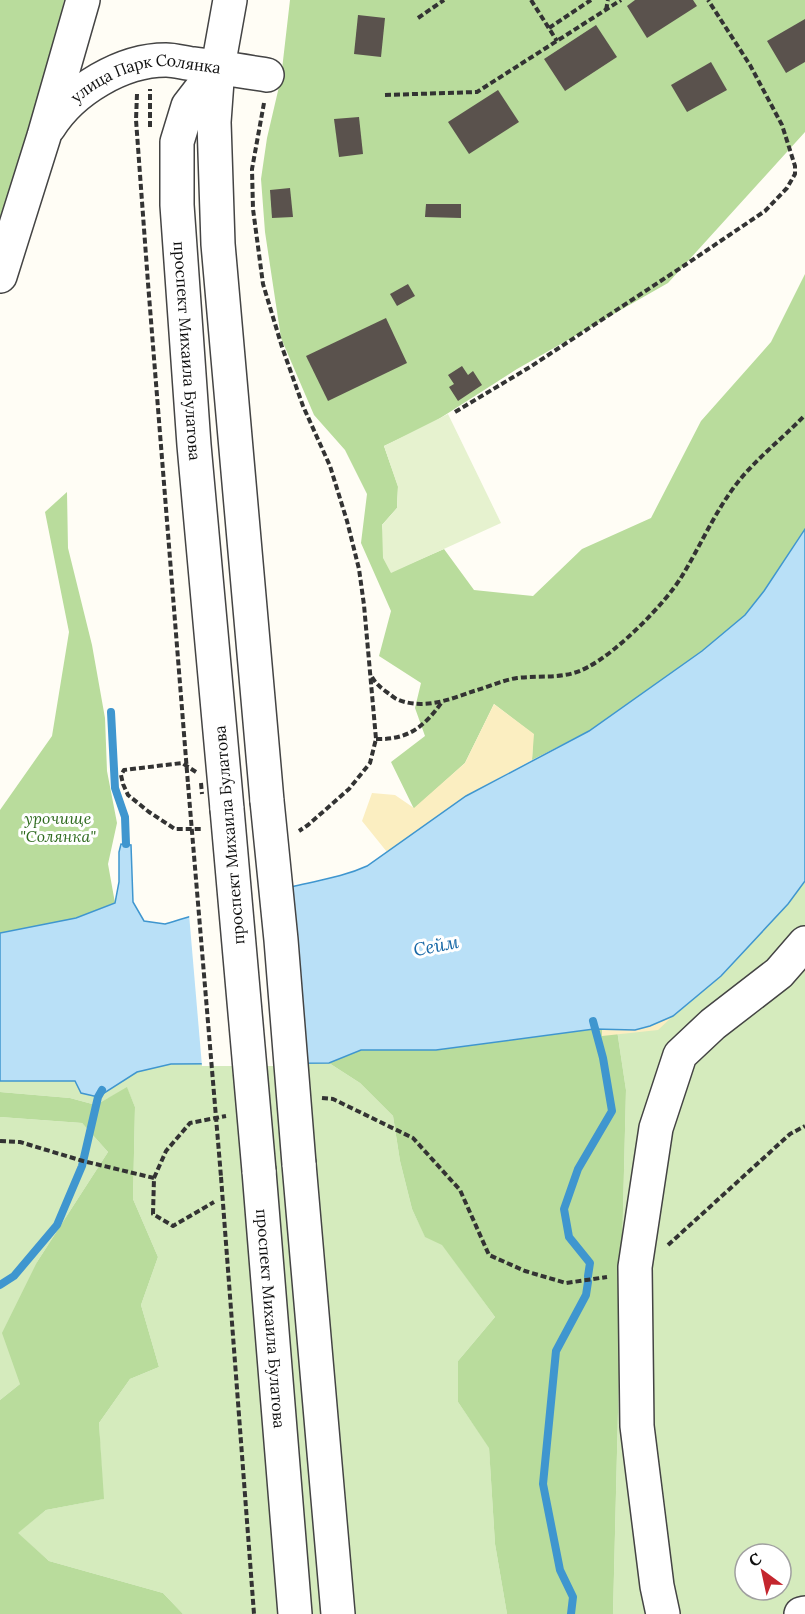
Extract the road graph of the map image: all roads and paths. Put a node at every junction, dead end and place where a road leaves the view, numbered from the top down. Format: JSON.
{"nodes":[{"id":1,"x":82,"y":0,"type":"edge"},
{"id":2,"x":230,"y":0,"type":"edge"},
{"id":3,"x":444,"y":0,"type":"edge"},
{"id":4,"x":531,"y":0,"type":"edge"},
{"id":5,"x":591,"y":0,"type":"edge"},
{"id":6,"x":608,"y":0,"type":"edge"},
{"id":7,"x":621,"y":0,"type":"edge"},
{"id":8,"x":708,"y":0,"type":"edge"},
{"id":9,"x":606,"y":10,"type":"junction"},
{"id":10,"x":418,"y":18,"type":"dead end"},
{"id":11,"x":549,"y":27,"type":"junction"},
{"id":12,"x":557,"y":41,"type":"junction"},
{"id":13,"x":138,"y":64,"type":"junction"},
{"id":14,"x":218,"y":67,"type":"junction"},
{"id":15,"x":267,"y":75,"type":"joint"},
{"id":16,"x":385,"y":95,"type":"dead end"},
{"id":17,"x":44,"y":136,"type":"junction"},
{"id":18,"x":0,"y":276,"type":"edge"},
{"id":19,"x":455,"y":412,"type":"dead end"},
{"id":20,"x":805,"y":415,"type":"edge"},
{"id":21,"x":370,"y":674,"type":"junction"},
{"id":22,"x":442,"y":702,"type":"junction"},
{"id":23,"x":376,"y":739,"type":"junction"},
{"id":24,"x":187,"y":766,"type":"junction"},
{"id":25,"x":127,"y":769,"type":"dead end"},
{"id":26,"x":199,"y":774,"type":"dead end"},
{"id":27,"x":308,"y":825,"type":"dead end"},
{"id":28,"x":805,"y":943,"type":"edge"},
{"id":29,"x":333,"y":1099,"type":"dead end"},
{"id":30,"x":190,"y":1123,"type":"dead end"},
{"id":31,"x":805,"y":1126,"type":"edge"},
{"id":32,"x":0,"y":1141,"type":"edge"},
{"id":33,"x":154,"y":1178,"type":"junction"},
{"id":34,"x":214,"y":1202,"type":"dead end"},
{"id":35,"x":635,"y":1267,"type":"junction"},
{"id":36,"x":254,"y":1614,"type":"edge"},
{"id":37,"x":295,"y":1614,"type":"edge"},
{"id":38,"x":338,"y":1614,"type":"edge"},
{"id":39,"x":663,"y":1614,"type":"edge"}],
"edges":[{"from":1,"to":17,"type":"street","name":"улица Парк Солянка"},
{"from":2,"to":14,"type":"street","name":"проспект Михаила Булатова"},
{"from":3,"to":10,"type":"path"},
{"from":4,"to":11,"type":"path"},
{"from":5,"to":11,"type":"path"},
{"from":6,"to":9,"type":"path"},
{"from":7,"to":9,"type":"path"},
{"from":8,"to":19,"type":"path"},
{"from":9,"to":12,"type":"path"},
{"from":11,"to":12,"type":"path"},
{"from":12,"to":16,"type":"path"},
{"from":13,"to":14,"type":"street","name":"улица Парк Солянка"},
{"from":13,"to":17,"type":"street","name":"улица Парк Солянка"},
{"from":13,"to":24,"type":"path"},
{"from":14,"to":15,"type":"street","name":"улица Парк Солянка"},
{"from":14,"to":37,"type":"street","name":"проспект Михаила Булатова","bridge":true},
{"from":14,"to":38,"type":"street","name":"проспект Михаила Булатова","bridge":true},
{"from":15,"to":21,"type":"path"},
{"from":17,"to":18,"type":"street","name":"улица Парк Солянка"},
{"from":20,"to":22,"type":"path"},
{"from":21,"to":22,"type":"path"},
{"from":21,"to":23,"type":"path"},
{"from":22,"to":23,"type":"path"},
{"from":23,"to":27,"type":"path"},
{"from":24,"to":25,"type":"path"},
{"from":24,"to":26,"type":"path"},
{"from":24,"to":36,"type":"path","bridge":true},
{"from":28,"to":35,"type":"street"},
{"from":29,"to":35,"type":"path"},
{"from":30,"to":33,"type":"path"},
{"from":31,"to":35,"type":"path"},
{"from":32,"to":33,"type":"path"},
{"from":33,"to":34,"type":"path"},
{"from":35,"to":39,"type":"street"}]}
